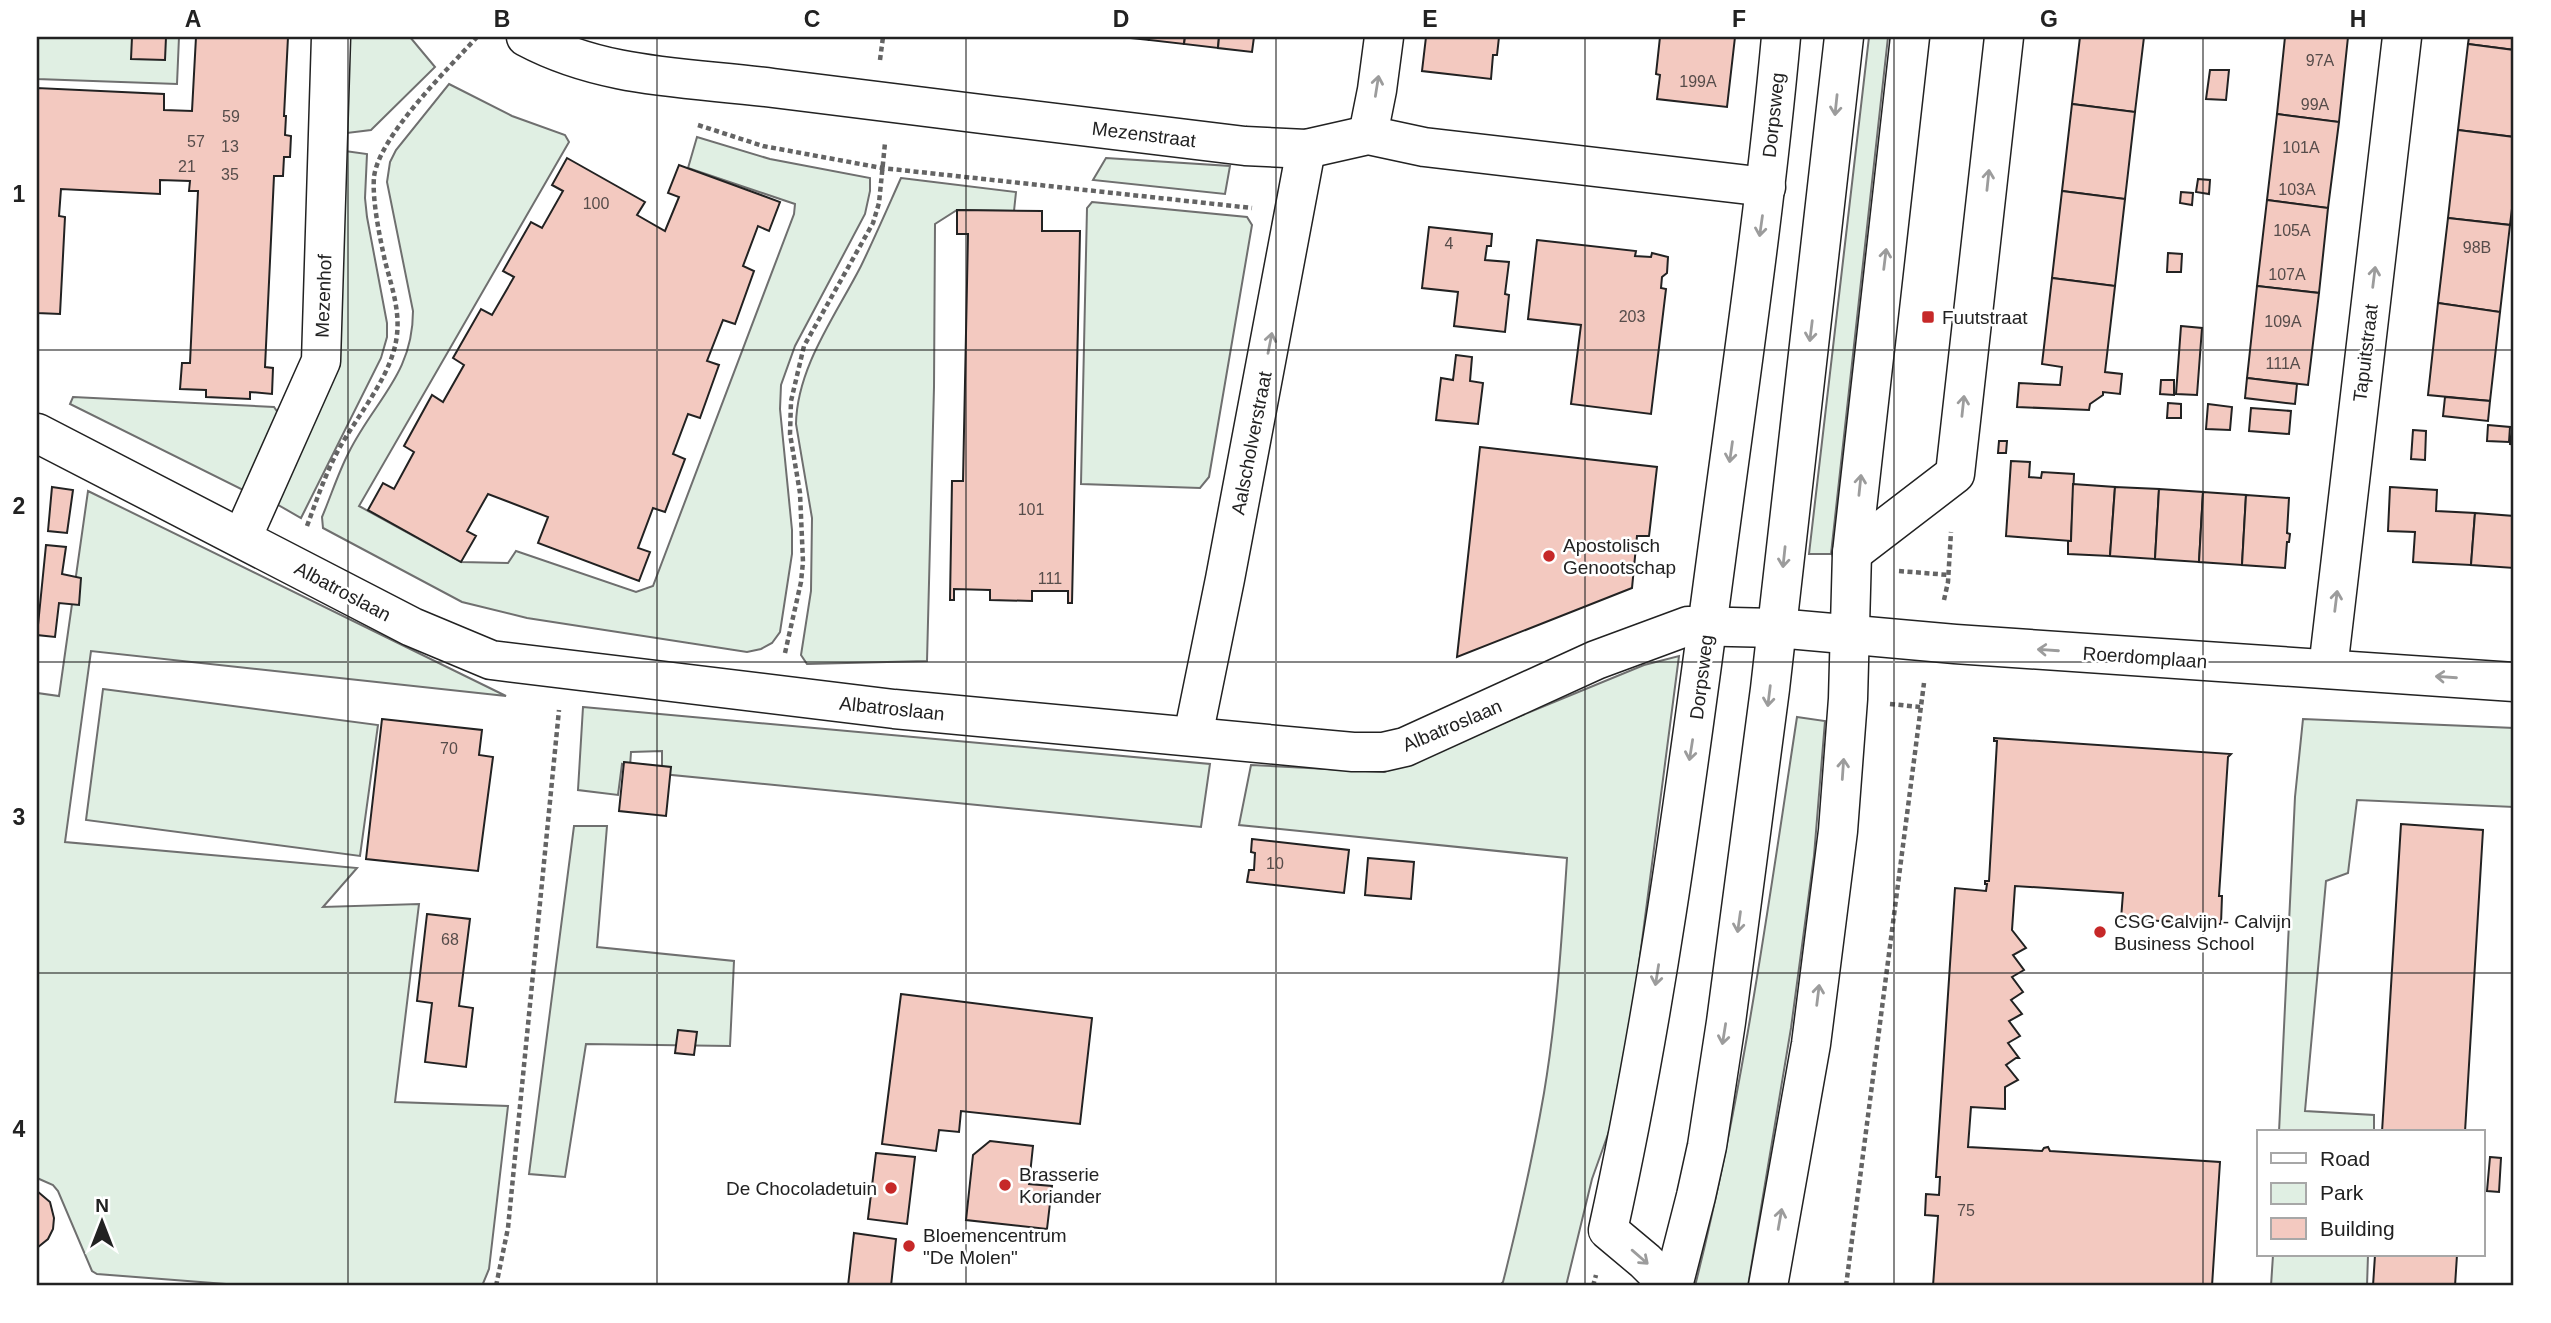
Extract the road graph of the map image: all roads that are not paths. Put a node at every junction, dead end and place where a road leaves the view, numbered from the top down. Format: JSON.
{"nodes":[{"id":1,"x":331,"y":37,"type":"edge"},
{"id":2,"x":526,"y":37,"type":"edge"},
{"id":3,"x":1384,"y":37,"type":"edge"},
{"id":4,"x":1781,"y":37,"type":"edge"},
{"id":5,"x":1844,"y":37,"type":"edge"},
{"id":6,"x":1910,"y":37,"type":"edge"},
{"id":7,"x":2004,"y":37,"type":"edge"},
{"id":8,"x":2402,"y":37,"type":"edge"},
{"id":9,"x":1368,"y":135,"type":"junction"},
{"id":10,"x":1306,"y":149,"type":"junction"},
{"id":11,"x":1766,"y":187,"type":"junction"},
{"id":12,"x":37,"y":433,"type":"edge"},
{"id":13,"x":242,"y":538,"type":"junction"},
{"id":14,"x":1852,"y":553,"type":"junction"},
{"id":15,"x":1707,"y":625,"type":"junction"},
{"id":16,"x":1776,"y":628,"type":"junction"},
{"id":17,"x":1850,"y":634,"type":"junction"},
{"id":18,"x":2328,"y":668,"type":"junction"},
{"id":19,"x":2514,"y":682,"type":"edge"},
{"id":20,"x":1193,"y":736,"type":"junction"},
{"id":21,"x":1671,"y":1286,"type":"edge"},
{"id":22,"x":1768,"y":1286,"type":"edge"}],
"edges":[{"from":1,"to":13,"type":"street","name":"Mezenhof"},
{"from":2,"to":10,"type":"street","name":"Mezenstraat"},
{"from":9,"to":3,"type":"street","one_way":true},
{"from":4,"to":11,"type":"street","name":"Dorpsweg"},
{"from":5,"to":16,"type":"street","name":"Dorpsweg","one_way":true},
{"from":14,"to":6,"type":"street","one_way":true},
{"from":14,"to":7,"type":"street","one_way":true},
{"from":18,"to":8,"type":"street","name":"Tapuitstraat","one_way":true},
{"from":9,"to":10,"type":"street","name":"Mezenstraat"},
{"from":9,"to":11,"type":"street","name":"Mezenstraat"},
{"from":20,"to":10,"type":"street","name":"Aalscholverstraat","one_way":true},
{"from":11,"to":15,"type":"street","name":"Dorpsweg","one_way":true},
{"from":12,"to":13,"type":"street","name":"Albatroslaan"},
{"from":13,"to":20,"type":"street","name":"Albatroslaan"},
{"from":14,"to":17,"type":"street"},
{"from":15,"to":16,"type":"street","name":"Albatroslaan"},
{"from":15,"to":20,"type":"street","name":"Albatroslaan"},
{"from":15,"to":21,"type":"street","name":"Dorpsweg","one_way":true},
{"from":16,"to":17,"type":"street","name":"Roerdomplaan"},
{"from":16,"to":21,"type":"street","name":"Dorpsweg","one_way":true},
{"from":18,"to":17,"type":"street","name":"Roerdomplaan","one_way":true},
{"from":22,"to":17,"type":"street","one_way":true},
{"from":19,"to":18,"type":"street","name":"Roerdomplaan","one_way":true}]}
